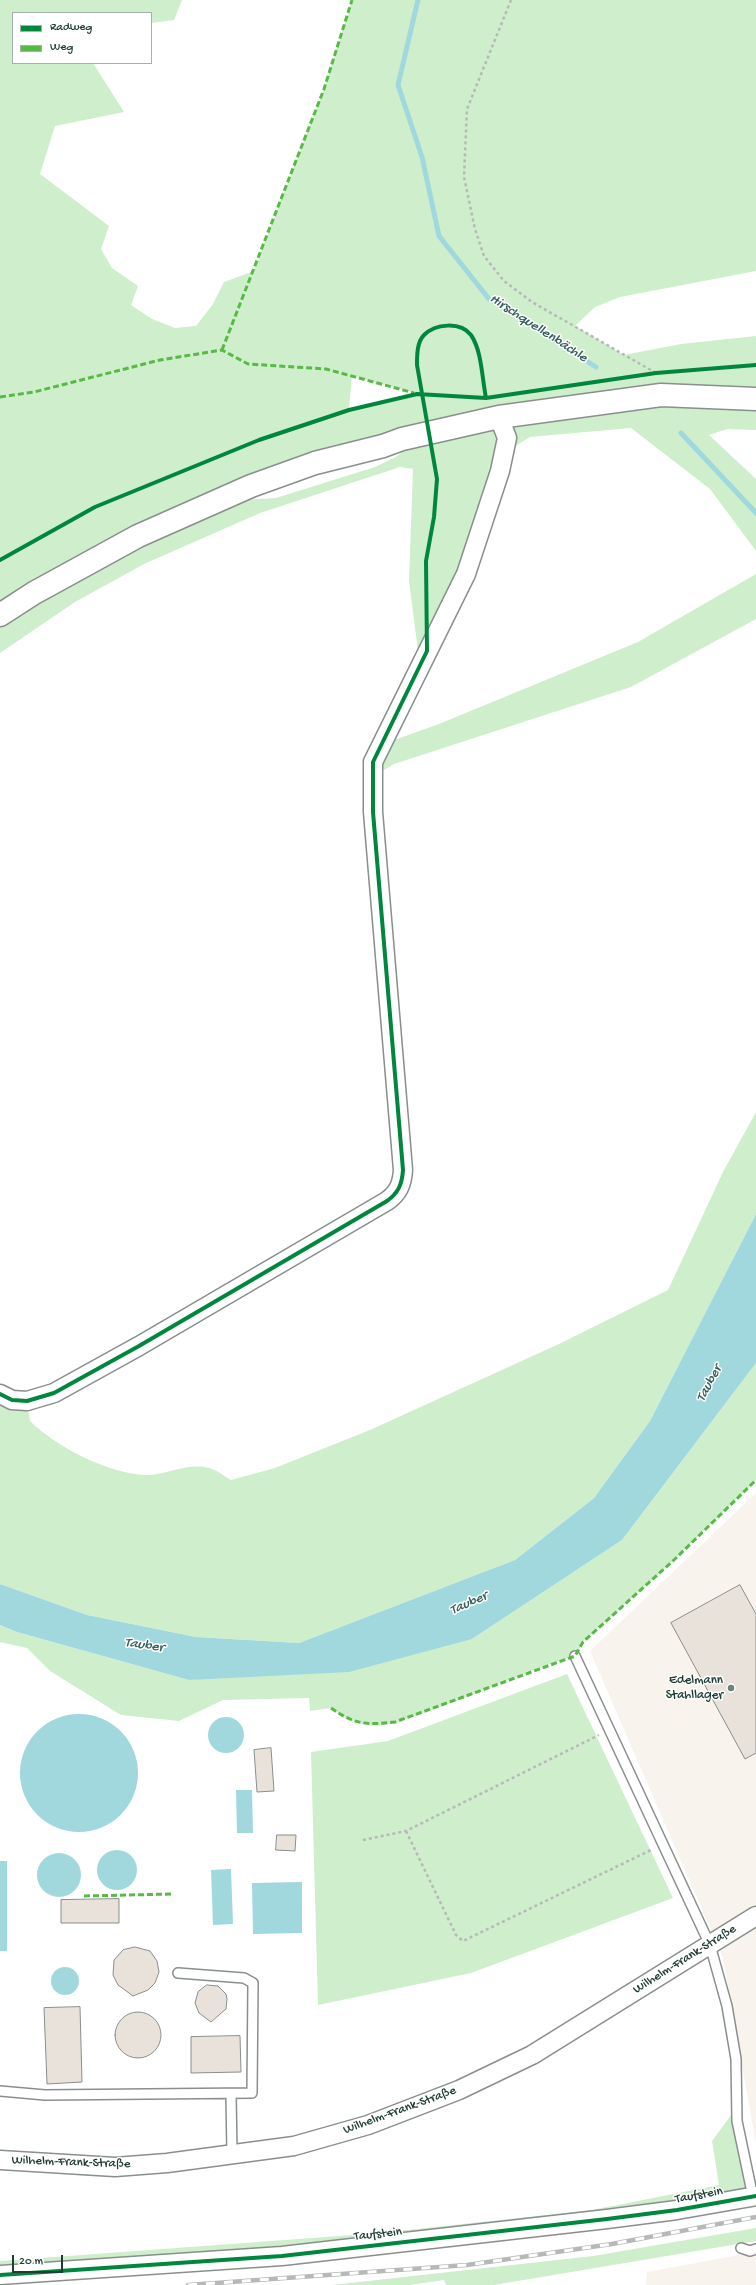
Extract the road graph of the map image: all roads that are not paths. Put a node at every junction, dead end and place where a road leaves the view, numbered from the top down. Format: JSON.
{"nodes":[{"id":1,"x":756,"y":399,"type":"edge"},
{"id":2,"x":499,"y":418,"type":"junction"},
{"id":3,"x":0,"y":614,"type":"edge"},
{"id":4,"x":0,"y":1394,"type":"edge"},
{"id":5,"x":575,"y":1656,"type":"dead end"},
{"id":6,"x":756,"y":1916,"type":"edge"},
{"id":7,"x":710,"y":1945,"type":"junction"},
{"id":8,"x":178,"y":1974,"type":"dead end"},
{"id":9,"x":0,"y":2091,"type":"edge"},
{"id":10,"x":230,"y":2094,"type":"junction"},
{"id":11,"x":232,"y":2154,"type":"junction"},
{"id":12,"x":0,"y":2160,"type":"edge"},
{"id":13,"x":754,"y":2197,"type":"edge"},
{"id":14,"x":741,"y":2248,"type":"dead end"},
{"id":15,"x":756,"y":2249,"type":"edge"},
{"id":16,"x":0,"y":2275,"type":"edge"}],
"edges":[{"from":1,"to":2,"type":"main road"},
{"from":2,"to":3,"type":"main road"},
{"from":2,"to":4,"type":"street"},
{"from":5,"to":7,"type":"lane"},
{"from":6,"to":7,"type":"street","name":"Wilhelm-Frank-Straße"},
{"from":7,"to":11,"type":"street","name":"Wilhelm-Frank-Straße"},
{"from":7,"to":13,"type":"lane"},
{"from":8,"to":10,"type":"lane"},
{"from":9,"to":10,"type":"lane"},
{"from":10,"to":11,"type":"lane"},
{"from":11,"to":12,"type":"street","name":"Wilhelm-Frank-Straße"},
{"from":13,"to":16,"type":"street","name":"Taufstein"},
{"from":14,"to":15,"type":"lane"}]}
